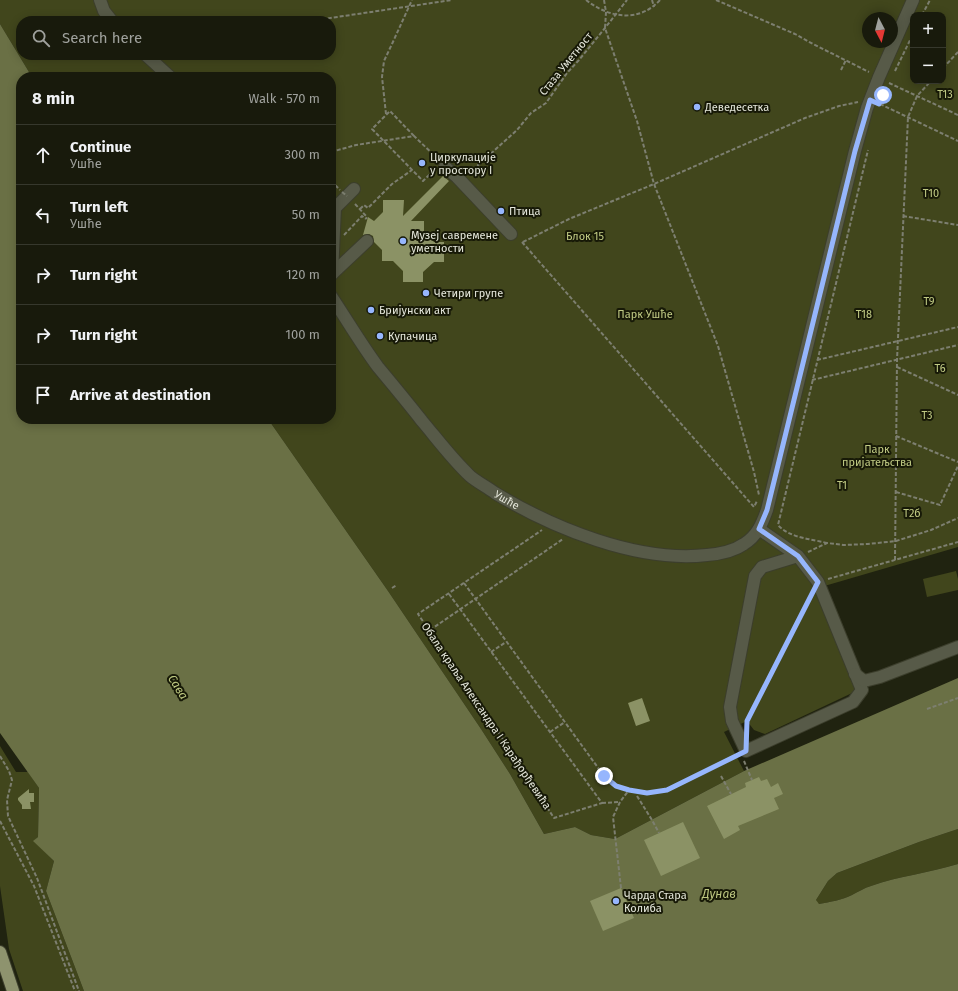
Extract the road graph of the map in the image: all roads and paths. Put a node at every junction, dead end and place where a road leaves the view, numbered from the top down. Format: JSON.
{"nodes":[{"id":1,"x":100,"y":0,"type":"edge"},
{"id":2,"x":412,"y":0,"type":"edge"},
{"id":3,"x":452,"y":0,"type":"edge"},
{"id":4,"x":586,"y":0,"type":"edge"},
{"id":5,"x":604,"y":0,"type":"edge"},
{"id":6,"x":626,"y":0,"type":"edge"},
{"id":7,"x":652,"y":0,"type":"edge"},
{"id":8,"x":660,"y":0,"type":"edge"},
{"id":9,"x":716,"y":0,"type":"edge"},
{"id":10,"x":913,"y":0,"type":"edge"},
{"id":11,"x":930,"y":0,"type":"edge"},
{"id":12,"x":409,"y":6,"type":"junction"},
{"id":13,"x":654,"y":7,"type":"junction"},
{"id":14,"x":606,"y":12,"type":"junction"},
{"id":15,"x":924,"y":12,"type":"edge"},
{"id":16,"x":616,"y":15,"type":"junction"},
{"id":17,"x":108,"y":16,"type":"edge"},
{"id":18,"x":336,"y":17,"type":"edge"},
{"id":19,"x":605,"y":28,"type":"junction"},
{"id":20,"x":910,"y":40,"type":"edge"},
{"id":21,"x":958,"y":52,"type":"edge"},
{"id":22,"x":151,"y":60,"type":"edge"},
{"id":23,"x":846,"y":60,"type":"junction"},
{"id":24,"x":946,"y":65,"type":"edge"},
{"id":25,"x":841,"y":70,"type":"dead end"},
{"id":26,"x":165,"y":72,"type":"edge"},
{"id":27,"x":892,"y":76,"type":"dead end"},
{"id":28,"x":884,"y":80,"type":"junction"},
{"id":29,"x":928,"y":84,"type":"edge"},
{"id":30,"x":886,"y":89,"type":"dead end"},
{"id":31,"x":917,"y":96,"type":"junction"},
{"id":32,"x":877,"y":101,"type":"junction"},
{"id":33,"x":386,"y":115,"type":"junction"},
{"id":34,"x":958,"y":115,"type":"edge"},
{"id":35,"x":908,"y":117,"type":"junction"},
{"id":36,"x":414,"y":136,"type":"junction"},
{"id":37,"x":383,"y":140,"type":"junction"},
{"id":38,"x":958,"y":141,"type":"edge"},
{"id":39,"x":869,"y":147,"type":"dead end"},
{"id":40,"x":336,"y":151,"type":"edge"},
{"id":41,"x":444,"y":165,"type":"junction"},
{"id":42,"x":412,"y":170,"type":"junction"},
{"id":43,"x":457,"y":177,"type":"junction"},
{"id":44,"x":654,"y":184,"type":"junction"},
{"id":45,"x":336,"y":185,"type":"edge"},
{"id":46,"x":348,"y":194,"type":"junction"},
{"id":47,"x":336,"y":207,"type":"edge"},
{"id":48,"x":361,"y":210,"type":"junction"},
{"id":49,"x":903,"y":216,"type":"junction"},
{"id":50,"x":958,"y":225,"type":"edge"},
{"id":51,"x":511,"y":234,"type":"joint"},
{"id":52,"x":367,"y":241,"type":"dead end"},
{"id":53,"x":522,"y":242,"type":"junction"},
{"id":54,"x":336,"y":245,"type":"edge"},
{"id":55,"x":336,"y":271,"type":"edge"},
{"id":56,"x":336,"y":303,"type":"edge"},
{"id":57,"x":958,"y":327,"type":"edge"},
{"id":58,"x":898,"y":341,"type":"junction"},
{"id":59,"x":958,"y":346,"type":"edge"},
{"id":60,"x":817,"y":360,"type":"junction"},
{"id":61,"x":897,"y":360,"type":"junction"},
{"id":62,"x":897,"y":367,"type":"junction"},
{"id":63,"x":812,"y":380,"type":"junction"},
{"id":64,"x":958,"y":395,"type":"edge"},
{"id":65,"x":896,"y":436,"type":"junction"},
{"id":66,"x":958,"y":462,"type":"edge"},
{"id":67,"x":958,"y":466,"type":"edge"},
{"id":68,"x":896,"y":492,"type":"junction"},
{"id":69,"x":958,"y":518,"type":"edge"},
{"id":70,"x":552,"y":523,"type":"junction"},
{"id":71,"x":759,"y":529,"type":"junction"},
{"id":72,"x":573,"y":532,"type":"junction"},
{"id":73,"x":896,"y":541,"type":"junction"},
{"id":74,"x":958,"y":542,"type":"edge"},
{"id":75,"x":827,"y":543,"type":"junction"},
{"id":76,"x":798,"y":556,"type":"junction"},
{"id":77,"x":895,"y":560,"type":"junction"},
{"id":78,"x":818,"y":582,"type":"junction"},
{"id":79,"x":464,"y":583,"type":"junction"},
{"id":80,"x":397,"y":585,"type":"dead end"},
{"id":81,"x":392,"y":588,"type":"dead end"},
{"id":82,"x":448,"y":594,"type":"junction"},
{"id":83,"x":475,"y":598,"type":"junction"},
{"id":84,"x":460,"y":609,"type":"junction"},
{"id":85,"x":430,"y":630,"type":"junction"},
{"id":86,"x":506,"y":642,"type":"junction"},
{"id":87,"x":958,"y":647,"type":"edge"},
{"id":88,"x":491,"y":652,"type":"junction"},
{"id":89,"x":855,"y":674,"type":"junction"},
{"id":90,"x":958,"y":698,"type":"edge"},
{"id":91,"x":927,"y":709,"type":"dead end"},
{"id":92,"x":565,"y":722,"type":"junction"},
{"id":93,"x":747,"y":728,"type":"dead end"},
{"id":94,"x":550,"y":732,"type":"junction"},
{"id":95,"x":746,"y":751,"type":"junction"},
{"id":96,"x":0,"y":756,"type":"edge"},
{"id":97,"x":748,"y":769,"type":"dead end"},
{"id":98,"x":721,"y":776,"type":"dead end"},
{"id":99,"x":752,"y":780,"type":"dead end"},
{"id":100,"x":629,"y":790,"type":"junction"},
{"id":101,"x":731,"y":794,"type":"dead end"},
{"id":102,"x":637,"y":796,"type":"dead end"},
{"id":103,"x":620,"y":802,"type":"junction"},
{"id":104,"x":602,"y":803,"type":"junction"},
{"id":105,"x":0,"y":821,"type":"edge"},
{"id":106,"x":659,"y":833,"type":"dead end"},
{"id":107,"x":621,"y":888,"type":"dead end"},
{"id":108,"x":0,"y":952,"type":"edge"},
{"id":109,"x":13,"y":991,"type":"edge"},
{"id":110,"x":75,"y":991,"type":"edge"},
{"id":111,"x":80,"y":991,"type":"edge"}],
"edges":[{"from":1,"to":17,"type":"street"},
{"from":2,"to":12,"type":"path"},
{"from":3,"to":12,"type":"path"},
{"from":4,"to":14,"type":"path"},
{"from":5,"to":14,"type":"path"},
{"from":6,"to":16,"type":"path","name":"Стаза Уметност"},
{"from":7,"to":13,"type":"path"},
{"from":8,"to":13,"type":"path"},
{"from":9,"to":23,"type":"path"},
{"from":10,"to":28,"type":"street","name":"Ушће"},
{"from":11,"to":15,"type":"path"},
{"from":12,"to":18,"type":"path"},
{"from":12,"to":33,"type":"path"},
{"from":13,"to":16,"type":"path"},
{"from":14,"to":16,"type":"path"},
{"from":14,"to":19,"type":"path"},
{"from":16,"to":19,"type":"path","name":"Стаза Уметност"},
{"from":19,"to":43,"type":"path","name":"Стаза Уметност"},
{"from":19,"to":44,"type":"path"},
{"from":20,"to":27,"type":"path"},
{"from":21,"to":24,"type":"path"},
{"from":22,"to":26,"type":"street"},
{"from":23,"to":25,"type":"path"},
{"from":23,"to":28,"type":"path"},
{"from":28,"to":30,"type":"path"},
{"from":28,"to":31,"type":"path"},
{"from":28,"to":32,"type":"street","name":"Ушће"},
{"from":29,"to":31,"type":"path"},
{"from":31,"to":34,"type":"path"},
{"from":31,"to":35,"type":"path"},
{"from":32,"to":35,"type":"path"},
{"from":32,"to":44,"type":"path"},
{"from":32,"to":71,"type":"street","name":"Ушће"},
{"from":33,"to":36,"type":"path"},
{"from":33,"to":37,"type":"path"},
{"from":35,"to":38,"type":"path"},
{"from":35,"to":49,"type":"path"},
{"from":36,"to":37,"type":"path"},
{"from":36,"to":41,"type":"path"},
{"from":37,"to":40,"type":"path"},
{"from":37,"to":42,"type":"path"},
{"from":39,"to":60,"type":"path"},
{"from":41,"to":42,"type":"path"},
{"from":41,"to":43,"type":"street"},
{"from":42,"to":48,"type":"path"},
{"from":43,"to":51,"type":"street"},
{"from":44,"to":53,"type":"path"},
{"from":44,"to":53,"type":"path"},
{"from":45,"to":46,"type":"path"},
{"from":46,"to":47,"type":"street"},
{"from":46,"to":48,"type":"path"},
{"from":48,"to":54,"type":"path"},
{"from":49,"to":50,"type":"path"},
{"from":49,"to":58,"type":"path"},
{"from":51,"to":53,"type":"path"},
{"from":52,"to":55,"type":"street"},
{"from":56,"to":70,"type":"street","name":"Ушће"},
{"from":57,"to":58,"type":"path"},
{"from":58,"to":60,"type":"path"},
{"from":58,"to":61,"type":"path"},
{"from":59,"to":61,"type":"path"},
{"from":60,"to":63,"type":"path"},
{"from":61,"to":62,"type":"path"},
{"from":61,"to":63,"type":"path"},
{"from":62,"to":64,"type":"path"},
{"from":62,"to":65,"type":"path"},
{"from":63,"to":75,"type":"path"},
{"from":65,"to":66,"type":"path"},
{"from":65,"to":68,"type":"path"},
{"from":67,"to":68,"type":"path"},
{"from":68,"to":73,"type":"path"},
{"from":69,"to":73,"type":"path"},
{"from":70,"to":72,"type":"street","name":"Ушће"},
{"from":70,"to":79,"type":"path"},
{"from":71,"to":72,"type":"street","name":"Ушће"},
{"from":71,"to":76,"type":"street"},
{"from":72,"to":83,"type":"path"},
{"from":73,"to":75,"type":"path"},
{"from":73,"to":77,"type":"path"},
{"from":74,"to":77,"type":"path"},
{"from":75,"to":76,"type":"path"},
{"from":76,"to":78,"type":"street"},
{"from":76,"to":95,"type":"street"},
{"from":77,"to":78,"type":"path"},
{"from":78,"to":89,"type":"street"},
{"from":78,"to":93,"type":"path"},
{"from":79,"to":82,"type":"path"},
{"from":79,"to":83,"type":"path"},
{"from":80,"to":81,"type":"path"},
{"from":82,"to":84,"type":"path"},
{"from":82,"to":85,"type":"path","name":"Обала краља Александра I Карађорђевића"},
{"from":83,"to":84,"type":"path"},
{"from":83,"to":86,"type":"path"},
{"from":84,"to":85,"type":"path"},
{"from":84,"to":88,"type":"path"},
{"from":85,"to":104,"type":"path","name":"Обала краља Александра I Карађорђевића"},
{"from":86,"to":88,"type":"path"},
{"from":86,"to":92,"type":"path"},
{"from":87,"to":89,"type":"street"},
{"from":88,"to":94,"type":"path"},
{"from":89,"to":95,"type":"street"},
{"from":90,"to":91,"type":"path"},
{"from":92,"to":94,"type":"path"},
{"from":92,"to":100,"type":"path"},
{"from":94,"to":104,"type":"path"},
{"from":95,"to":100,"type":"path"},
{"from":96,"to":111,"type":"path"},
{"from":97,"to":99,"type":"path"},
{"from":98,"to":101,"type":"path"},
{"from":100,"to":103,"type":"path"},
{"from":102,"to":106,"type":"path"},
{"from":103,"to":104,"type":"path"},
{"from":103,"to":107,"type":"path"},
{"from":105,"to":110,"type":"path"},
{"from":108,"to":109,"type":"main road"}]}
